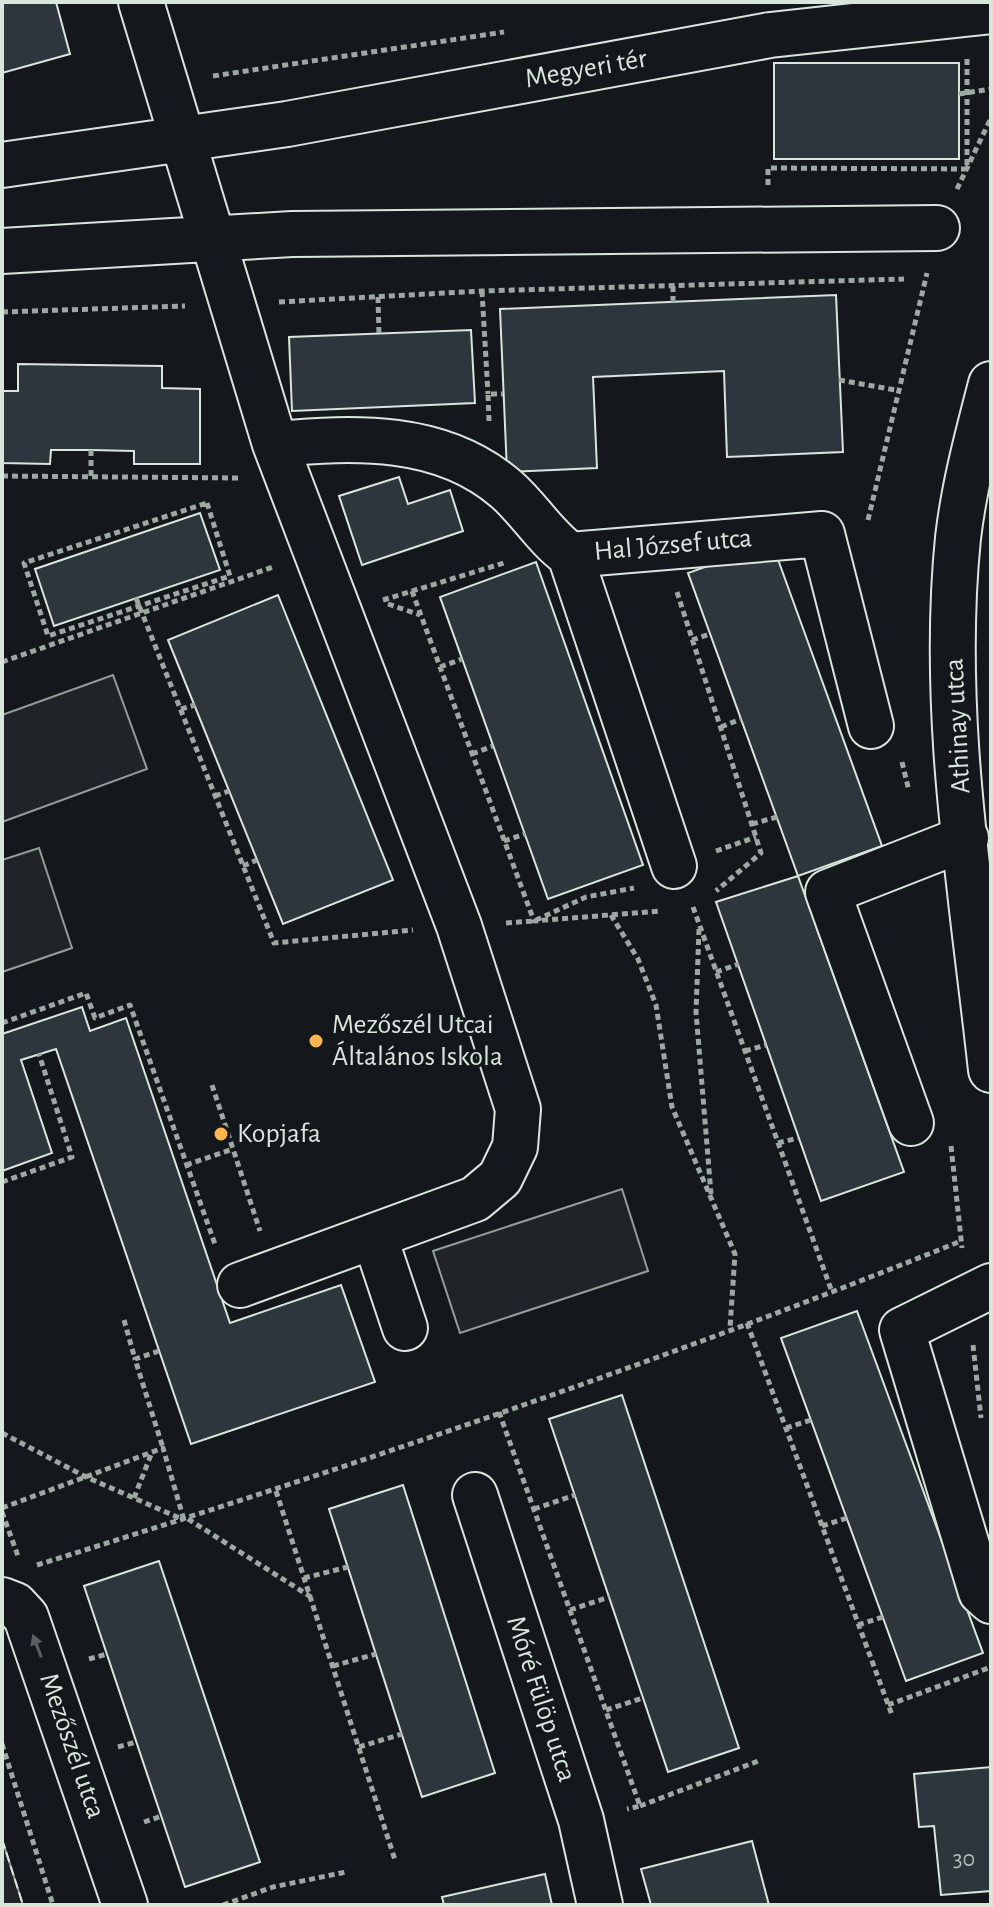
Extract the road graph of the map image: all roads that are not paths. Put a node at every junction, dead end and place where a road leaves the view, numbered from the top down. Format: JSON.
{"nodes":[{"id":1,"x":141,"y":2,"type":"edge"},
{"id":2,"x":991,"y":11,"type":"edge"},
{"id":3,"x":182,"y":137,"type":"junction"},
{"id":4,"x":2,"y":165,"type":"edge"},
{"id":5,"x":937,"y":228,"type":"dead end"},
{"id":6,"x":211,"y":239,"type":"junction"},
{"id":7,"x":2,"y":251,"type":"edge"},
{"id":8,"x":991,"y":384,"type":"edge"},
{"id":9,"x":263,"y":461,"type":"junction"},
{"id":10,"x":564,"y":551,"type":"junction"},
{"id":11,"x":871,"y":726,"type":"dead end"},
{"id":12,"x":966,"y":838,"type":"junction"},
{"id":13,"x":682,"y":882,"type":"road end"},
{"id":14,"x":991,"y":1070,"type":"edge"},
{"id":15,"x":911,"y":1123,"type":"dead end"},
{"id":16,"x":375,"y":1238,"type":"junction"},
{"id":17,"x":244,"y":1271,"type":"road end"},
{"id":18,"x":991,"y":1286,"type":"edge"},
{"id":19,"x":405,"y":1328,"type":"dead end"},
{"id":20,"x":475,"y":1495,"type":"dead end"},
{"id":21,"x":2,"y":1600,"type":"edge"},
{"id":22,"x":991,"y":1601,"type":"edge"},
{"id":23,"x":125,"y":1905,"type":"edge"},
{"id":24,"x":600,"y":1905,"type":"edge"}],
"edges":[{"from":1,"to":3,"type":"street"},
{"from":2,"to":3,"type":"street","name":"Megyeri tér"},
{"from":3,"to":4,"type":"street","name":"Megyeri tér"},
{"from":3,"to":6,"type":"street"},
{"from":5,"to":6,"type":"street"},
{"from":6,"to":7,"type":"street"},
{"from":6,"to":9,"type":"street"},
{"from":8,"to":12,"type":"street","name":"Athinay utca"},
{"from":9,"to":10,"type":"street","name":"Hal József utca"},
{"from":9,"to":16,"type":"street"},
{"from":10,"to":11,"type":"street","name":"Hal József utca"},
{"from":10,"to":13,"type":"street"},
{"from":12,"to":14,"type":"street","name":"Athinay utca"},
{"from":12,"to":15,"type":"street"},
{"from":16,"to":17,"type":"street"},
{"from":16,"to":19,"type":"street"},
{"from":18,"to":22,"type":"street"},
{"from":20,"to":24,"type":"street","name":"Móré Fülöp utca"},
{"from":23,"to":21,"type":"street","name":"Mezőszél utca","one_way":true}]}
